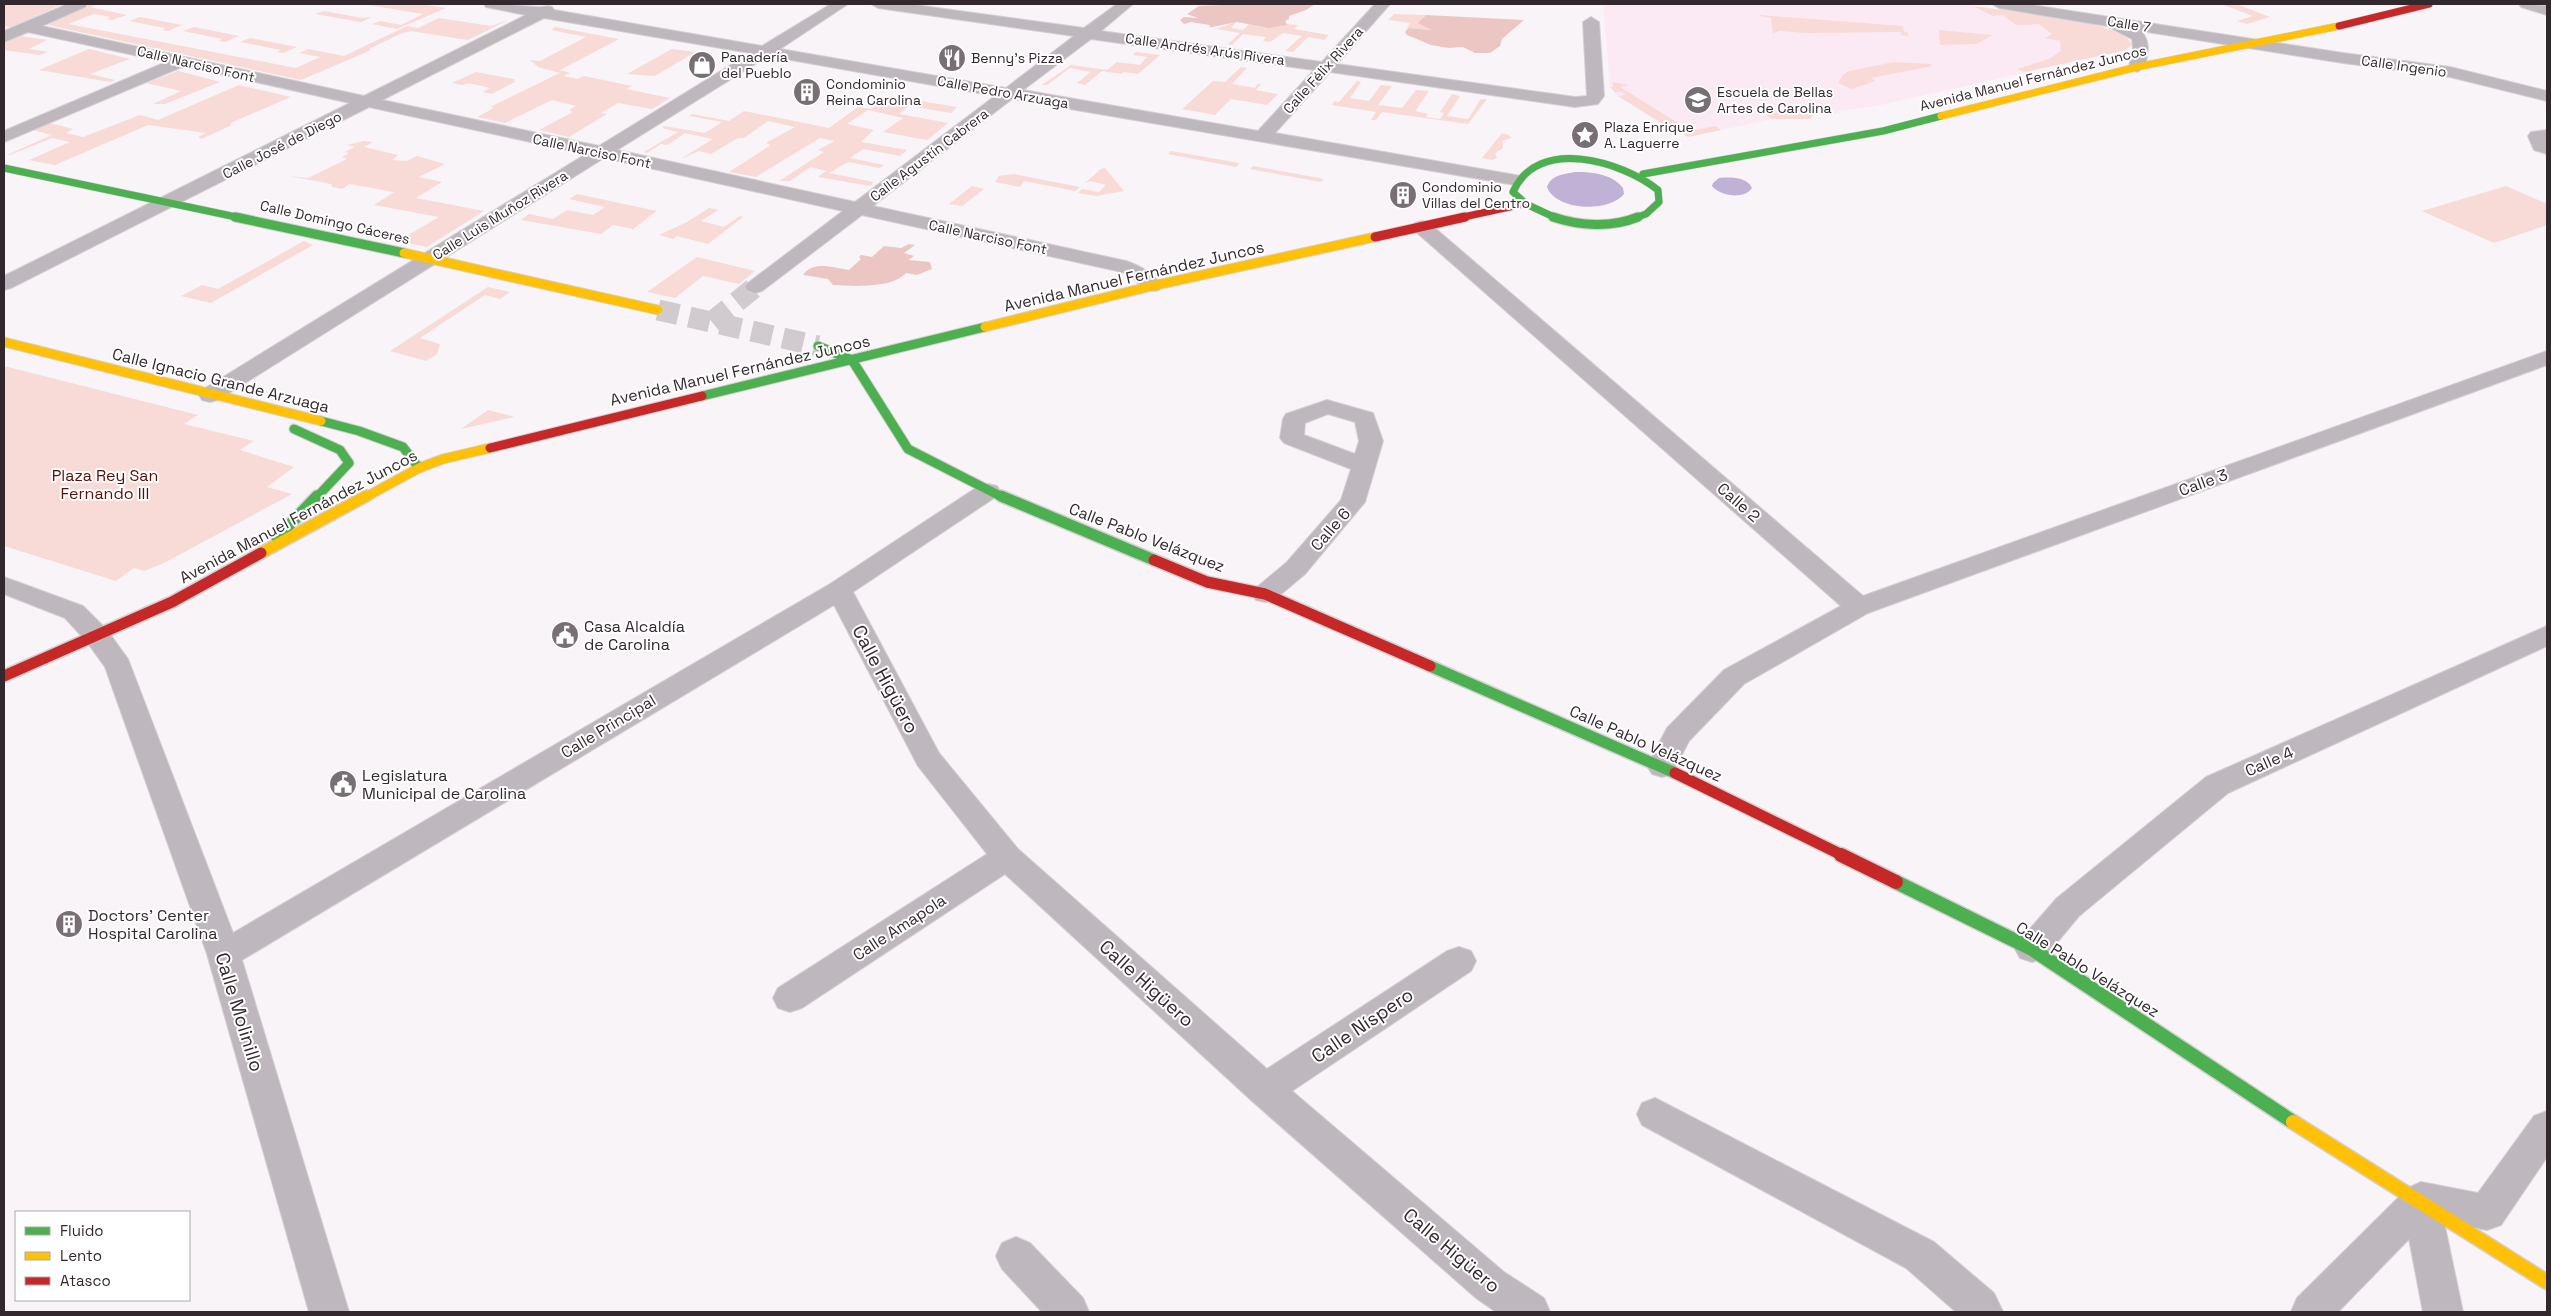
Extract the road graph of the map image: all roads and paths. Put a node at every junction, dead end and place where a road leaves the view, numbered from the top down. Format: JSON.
{"nodes":[{"id":1,"x":80,"y":4,"type":"edge"},
{"id":2,"x":491,"y":4,"type":"edge"},
{"id":3,"x":559,"y":4,"type":"edge"},
{"id":4,"x":841,"y":4,"type":"edge"},
{"id":5,"x":878,"y":4,"type":"edge"},
{"id":6,"x":1126,"y":4,"type":"edge"},
{"id":7,"x":1382,"y":4,"type":"edge"},
{"id":8,"x":1999,"y":4,"type":"edge"},
{"id":9,"x":2430,"y":4,"type":"edge"},
{"id":10,"x":2526,"y":4,"type":"edge"},
{"id":11,"x":2547,"y":11,"type":"edge"},
{"id":12,"x":543,"y":12,"type":"junction"},
{"id":13,"x":2105,"y":20,"type":"junction"},
{"id":14,"x":1591,"y":22,"type":"dead end"},
{"id":15,"x":26,"y":28,"type":"junction"},
{"id":16,"x":1087,"y":33,"type":"junction"},
{"id":17,"x":4,"y":37,"type":"edge"},
{"id":18,"x":2259,"y":43,"type":"junction"},
{"id":19,"x":764,"y":51,"type":"junction"},
{"id":20,"x":183,"y":61,"type":"junction"},
{"id":21,"x":1327,"y":66,"type":"junction"},
{"id":22,"x":2137,"y":67,"type":"junction"},
{"id":23,"x":1011,"y":93,"type":"junction"},
{"id":24,"x":2547,"y":96,"type":"edge"},
{"id":25,"x":365,"y":102,"type":"junction"},
{"id":26,"x":2547,"y":135,"type":"edge"},
{"id":27,"x":1262,"y":136,"type":"junction"},
{"id":28,"x":4,"y":137,"type":"edge"},
{"id":29,"x":2547,"y":149,"type":"edge"},
{"id":30,"x":600,"y":153,"type":"junction"},
{"id":31,"x":4,"y":168,"type":"edge"},
{"id":32,"x":1643,"y":174,"type":"junction"},
{"id":33,"x":1515,"y":180,"type":"junction"},
{"id":34,"x":170,"y":202,"type":"junction"},
{"id":35,"x":1523,"y":204,"type":"junction"},
{"id":36,"x":858,"y":209,"type":"junction"},
{"id":37,"x":1422,"y":228,"type":"junction"},
{"id":38,"x":430,"y":259,"type":"junction"},
{"id":39,"x":4,"y":284,"type":"edge"},
{"id":40,"x":1152,"y":286,"type":"junction"},
{"id":41,"x":755,"y":287,"type":"tunnel mouth"},
{"id":42,"x":658,"y":310,"type":"tunnel mouth"},
{"id":43,"x":4,"y":342,"type":"edge"},
{"id":44,"x":818,"y":346,"type":"tunnel mouth"},
{"id":45,"x":2547,"y":358,"type":"edge"},
{"id":46,"x":852,"y":360,"type":"junction"},
{"id":47,"x":210,"y":395,"type":"junction"},
{"id":48,"x":289,"y":415,"type":"junction"},
{"id":49,"x":1364,"y":466,"type":"junction"},
{"id":50,"x":419,"y":468,"type":"junction"},
{"id":51,"x":988,"y":491,"type":"junction"},
{"id":52,"x":261,"y":556,"type":"junction"},
{"id":53,"x":4,"y":585,"type":"edge"},
{"id":54,"x":839,"y":590,"type":"junction"},
{"id":55,"x":1265,"y":594,"type":"junction"},
{"id":56,"x":1860,"y":607,"type":"junction"},
{"id":57,"x":2547,"y":635,"type":"edge"},
{"id":58,"x":97,"y":636,"type":"junction"},
{"id":59,"x":4,"y":676,"type":"edge"},
{"id":60,"x":1662,"y":766,"type":"junction"},
{"id":61,"x":1007,"y":857,"type":"junction"},
{"id":62,"x":2032,"y":949,"type":"junction"},
{"id":63,"x":224,"y":954,"type":"junction"},
{"id":64,"x":1459,"y":961,"type":"dead end"},
{"id":65,"x":790,"y":998,"type":"dead end"},
{"id":66,"x":1265,"y":1090,"type":"junction"},
{"id":67,"x":1655,"y":1114,"type":"dead end"},
{"id":68,"x":2547,"y":1127,"type":"edge"},
{"id":69,"x":2421,"y":1200,"type":"junction"},
{"id":70,"x":1016,"y":1256,"type":"dead end"},
{"id":71,"x":2547,"y":1282,"type":"edge"},
{"id":72,"x":329,"y":1312,"type":"edge"},
{"id":73,"x":1069,"y":1312,"type":"edge"},
{"id":74,"x":1530,"y":1312,"type":"edge"},
{"id":75,"x":1984,"y":1312,"type":"edge"},
{"id":76,"x":2311,"y":1312,"type":"edge"},
{"id":77,"x":2443,"y":1312,"type":"edge"}],
"edges":[{"from":1,"to":15,"type":"street"},
{"from":2,"to":12,"type":"street","name":"Calle Pedro Arzuaga"},
{"from":3,"to":12,"type":"street","name":"Calle José de Diego"},
{"from":4,"to":19,"type":"street","name":"Calle Luis Muñoz Rivera"},
{"from":5,"to":16,"type":"street","name":"Calle Andrés Arús Rivera"},
{"from":6,"to":16,"type":"street","name":"Calle Agustín Cabrera"},
{"from":7,"to":21,"type":"street","name":"Calle Félix Rivera"},
{"from":8,"to":13,"type":"street","name":"Calle 7"},
{"from":9,"to":18,"type":"street","name":"Avenida Manuel Fernández Juncos"},
{"from":10,"to":11,"type":"street"},
{"from":12,"to":19,"type":"street","name":"Calle Pedro Arzuaga"},
{"from":12,"to":25,"type":"street","name":"Calle José de Diego"},
{"from":13,"to":18,"type":"street","name":"Calle 7"},
{"from":13,"to":22,"type":"street"},
{"from":14,"to":21,"type":"street","name":"Calle Andrés Arús Rivera"},
{"from":15,"to":17,"type":"street"},
{"from":15,"to":20,"type":"street","name":"Calle Narciso Font"},
{"from":16,"to":21,"type":"street","name":"Calle Andrés Arús Rivera"},
{"from":16,"to":23,"type":"street","name":"Calle Agustín Cabrera"},
{"from":18,"to":22,"type":"street","name":"Avenida Manuel Fernández Juncos"},
{"from":18,"to":24,"type":"street","name":"Calle Ingenio"},
{"from":19,"to":23,"type":"street","name":"Calle Pedro Arzuaga"},
{"from":19,"to":30,"type":"street","name":"Calle Luis Muñoz Rivera"},
{"from":20,"to":25,"type":"street","name":"Calle Narciso Font"},
{"from":20,"to":28,"type":"street"},
{"from":21,"to":27,"type":"street","name":"Calle Félix Rivera"},
{"from":22,"to":32,"type":"street","name":"Avenida Manuel Fernández Juncos"},
{"from":23,"to":27,"type":"street","name":"Calle Pedro Arzuaga"},
{"from":23,"to":36,"type":"street","name":"Calle Agustín Cabrera"},
{"from":25,"to":30,"type":"street","name":"Calle Narciso Font"},
{"from":25,"to":34,"type":"street","name":"Calle José de Diego"},
{"from":26,"to":29,"type":"street"},
{"from":27,"to":33,"type":"street","name":"Calle Pedro Arzuaga"},
{"from":30,"to":36,"type":"street","name":"Calle Narciso Font"},
{"from":30,"to":38,"type":"street","name":"Calle Luis Muñoz Rivera"},
{"from":31,"to":34,"type":"street","name":"Calle Domingo Cáceres"},
{"from":32,"to":33,"type":"street"},
{"from":32,"to":35,"type":"street"},
{"from":33,"to":35,"type":"street"},
{"from":34,"to":38,"type":"street","name":"Calle Domingo Cáceres"},
{"from":34,"to":39,"type":"street","name":"Calle José de Diego"},
{"from":35,"to":37,"type":"street","name":"Avenida Manuel Fernández Juncos"},
{"from":36,"to":40,"type":"street","name":"Calle Narciso Font"},
{"from":36,"to":41,"type":"street","name":"Calle Agustín Cabrera"},
{"from":37,"to":40,"type":"street","name":"Avenida Manuel Fernández Juncos"},
{"from":37,"to":56,"type":"street","name":"Calle 2"},
{"from":38,"to":42,"type":"street","name":"Calle Domingo Cáceres"},
{"from":38,"to":47,"type":"street","name":"Calle Luis Muñoz Rivera"},
{"from":40,"to":46,"type":"street","name":"Avenida Manuel Fernández Juncos"},
{"from":43,"to":47,"type":"street","name":"Calle Ignacio Grande Arzuaga"},
{"from":44,"to":46,"type":"street"},
{"from":45,"to":56,"type":"street","name":"Calle 3"},
{"from":46,"to":50,"type":"street","name":"Avenida Manuel Fernández Juncos"},
{"from":46,"to":51,"type":"street","name":"Calle Pablo Velázquez"},
{"from":47,"to":48,"type":"street","name":"Calle Ignacio Grande Arzuaga"},
{"from":48,"to":50,"type":"street","name":"Calle Ignacio Grande Arzuaga"},
{"from":48,"to":52,"type":"street"},
{"from":49,"to":49,"type":"street","name":"Calle 6"},
{"from":49,"to":55,"type":"street","name":"Calle 6"},
{"from":50,"to":52,"type":"street","name":"Avenida Manuel Fernández Juncos"},
{"from":51,"to":54,"type":"street","name":"Calle Principal"},
{"from":51,"to":55,"type":"street","name":"Calle Pablo Velázquez"},
{"from":52,"to":58,"type":"street","name":"Avenida Manuel Fernández Juncos"},
{"from":53,"to":58,"type":"street","name":"Calle Molinillo"},
{"from":54,"to":61,"type":"street","name":"Calle Higüero"},
{"from":54,"to":63,"type":"street","name":"Calle Principal"},
{"from":55,"to":60,"type":"street","name":"Calle Pablo Velázquez"},
{"from":56,"to":60,"type":"street"},
{"from":57,"to":62,"type":"street","name":"Calle 4"},
{"from":58,"to":59,"type":"street","name":"Avenida Manuel Fernández Juncos"},
{"from":58,"to":63,"type":"street","name":"Calle Molinillo"},
{"from":60,"to":62,"type":"street","name":"Calle Pablo Velázquez"},
{"from":61,"to":65,"type":"street","name":"Calle Amapola"},
{"from":61,"to":66,"type":"street","name":"Calle Higüero"},
{"from":62,"to":69,"type":"street","name":"Calle Pablo Velázquez"},
{"from":63,"to":72,"type":"street","name":"Calle Molinillo"},
{"from":64,"to":66,"type":"street","name":"Calle Níspero"},
{"from":66,"to":74,"type":"street","name":"Calle Higüero"},
{"from":67,"to":75,"type":"street"},
{"from":68,"to":69,"type":"street"},
{"from":69,"to":71,"type":"street","name":"Calle Pablo Velázquez"},
{"from":69,"to":76,"type":"street"},
{"from":69,"to":77,"type":"street"},
{"from":70,"to":73,"type":"street"}]}
